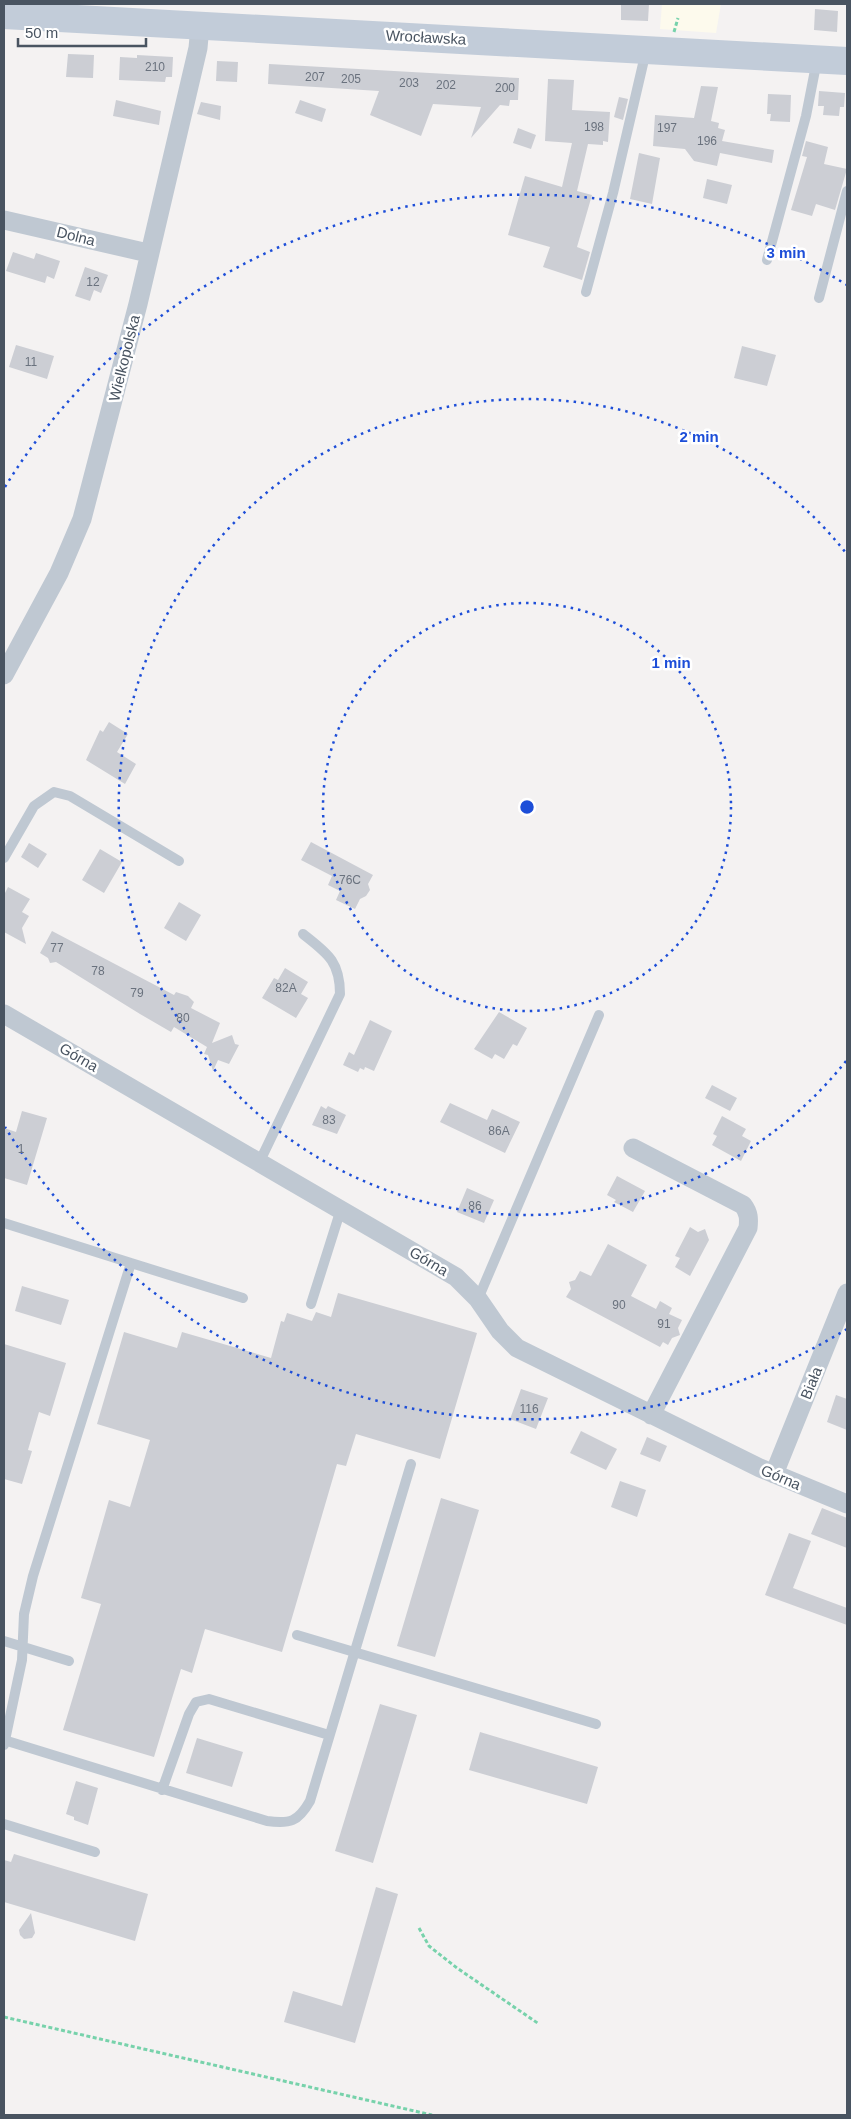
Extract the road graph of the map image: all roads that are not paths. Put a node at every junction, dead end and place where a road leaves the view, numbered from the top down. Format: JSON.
{"nodes":[{"id":1,"x":4,"y":15,"type":"edge"},
{"id":2,"x":200,"y":26,"type":"junction"},
{"id":3,"x":646,"y":50,"type":"junction"},
{"id":4,"x":818,"y":59,"type":"junction"},
{"id":5,"x":847,"y":61,"type":"edge"},
{"id":6,"x":847,"y":191,"type":"edge"},
{"id":7,"x":4,"y":220,"type":"edge"},
{"id":8,"x":148,"y":254,"type":"junction"},
{"id":9,"x":767,"y":260,"type":"dead end"},
{"id":10,"x":586,"y":292,"type":"dead end"},
{"id":11,"x":819,"y":298,"type":"dead end"},
{"id":12,"x":4,"y":675,"type":"edge"},
{"id":13,"x":4,"y":858,"type":"edge"},
{"id":14,"x":179,"y":861,"type":"dead end"},
{"id":15,"x":303,"y":934,"type":"dead end"},
{"id":16,"x":4,"y":1014,"type":"edge"},
{"id":17,"x":599,"y":1015,"type":"dead end"},
{"id":18,"x":633,"y":1148,"type":"dead end"},
{"id":19,"x":260,"y":1161,"type":"junction"},
{"id":20,"x":341,"y":1209,"type":"junction"},
{"id":21,"x":4,"y":1223,"type":"edge"},
{"id":22,"x":131,"y":1263,"type":"junction"},
{"id":23,"x":847,"y":1293,"type":"edge"},
{"id":24,"x":243,"y":1298,"type":"dead end"},
{"id":25,"x":478,"y":1299,"type":"junction"},
{"id":26,"x":311,"y":1304,"type":"dead end"},
{"id":27,"x":651,"y":1415,"type":"junction"},
{"id":28,"x":411,"y":1464,"type":"dead end"},
{"id":29,"x":774,"y":1474,"type":"junction"},
{"id":30,"x":847,"y":1504,"type":"edge"},
{"id":31,"x":297,"y":1635,"type":"dead end"},
{"id":32,"x":4,"y":1641,"type":"edge"},
{"id":33,"x":23,"y":1647,"type":"junction"},
{"id":34,"x":354,"y":1652,"type":"junction"},
{"id":35,"x":70,"y":1661,"type":"dead end"},
{"id":36,"x":596,"y":1724,"type":"dead end"},
{"id":37,"x":330,"y":1735,"type":"junction"},
{"id":38,"x":4,"y":1742,"type":"edge"},
{"id":39,"x":162,"y":1790,"type":"junction"},
{"id":40,"x":4,"y":1824,"type":"edge"},
{"id":41,"x":95,"y":1852,"type":"dead end"}],
"edges":[{"from":1,"to":2,"type":"street","name":"Wrocławska"},
{"from":2,"to":3,"type":"street","name":"Wrocławska"},
{"from":2,"to":8,"type":"street","name":"Wielkopolska"},
{"from":3,"to":4,"type":"street","name":"Wrocławska"},
{"from":3,"to":10,"type":"lane"},
{"from":4,"to":5,"type":"street","name":"Wrocławska"},
{"from":4,"to":9,"type":"lane"},
{"from":6,"to":11,"type":"lane"},
{"from":7,"to":8,"type":"street","name":"Dolna"},
{"from":8,"to":12,"type":"street","name":"Wielkopolska"},
{"from":13,"to":14,"type":"lane"},
{"from":15,"to":19,"type":"lane"},
{"from":16,"to":19,"type":"street","name":"Górna"},
{"from":17,"to":25,"type":"lane"},
{"from":18,"to":27,"type":"street"},
{"from":19,"to":20,"type":"street","name":"Górna"},
{"from":20,"to":25,"type":"street","name":"Górna"},
{"from":20,"to":26,"type":"lane"},
{"from":21,"to":22,"type":"lane"},
{"from":22,"to":24,"type":"lane"},
{"from":22,"to":33,"type":"lane"},
{"from":23,"to":29,"type":"street","name":"Biała"},
{"from":25,"to":27,"type":"street","name":"Górna"},
{"from":27,"to":29,"type":"street","name":"Górna"},
{"from":28,"to":34,"type":"lane"},
{"from":29,"to":30,"type":"street","name":"Górna"},
{"from":31,"to":34,"type":"lane"},
{"from":32,"to":33,"type":"lane"},
{"from":33,"to":35,"type":"lane"},
{"from":33,"to":38,"type":"lane"},
{"from":34,"to":36,"type":"lane"},
{"from":34,"to":37,"type":"lane"},
{"from":37,"to":39,"type":"lane"},
{"from":37,"to":39,"type":"lane"},
{"from":38,"to":39,"type":"lane"},
{"from":40,"to":41,"type":"lane"}]}
